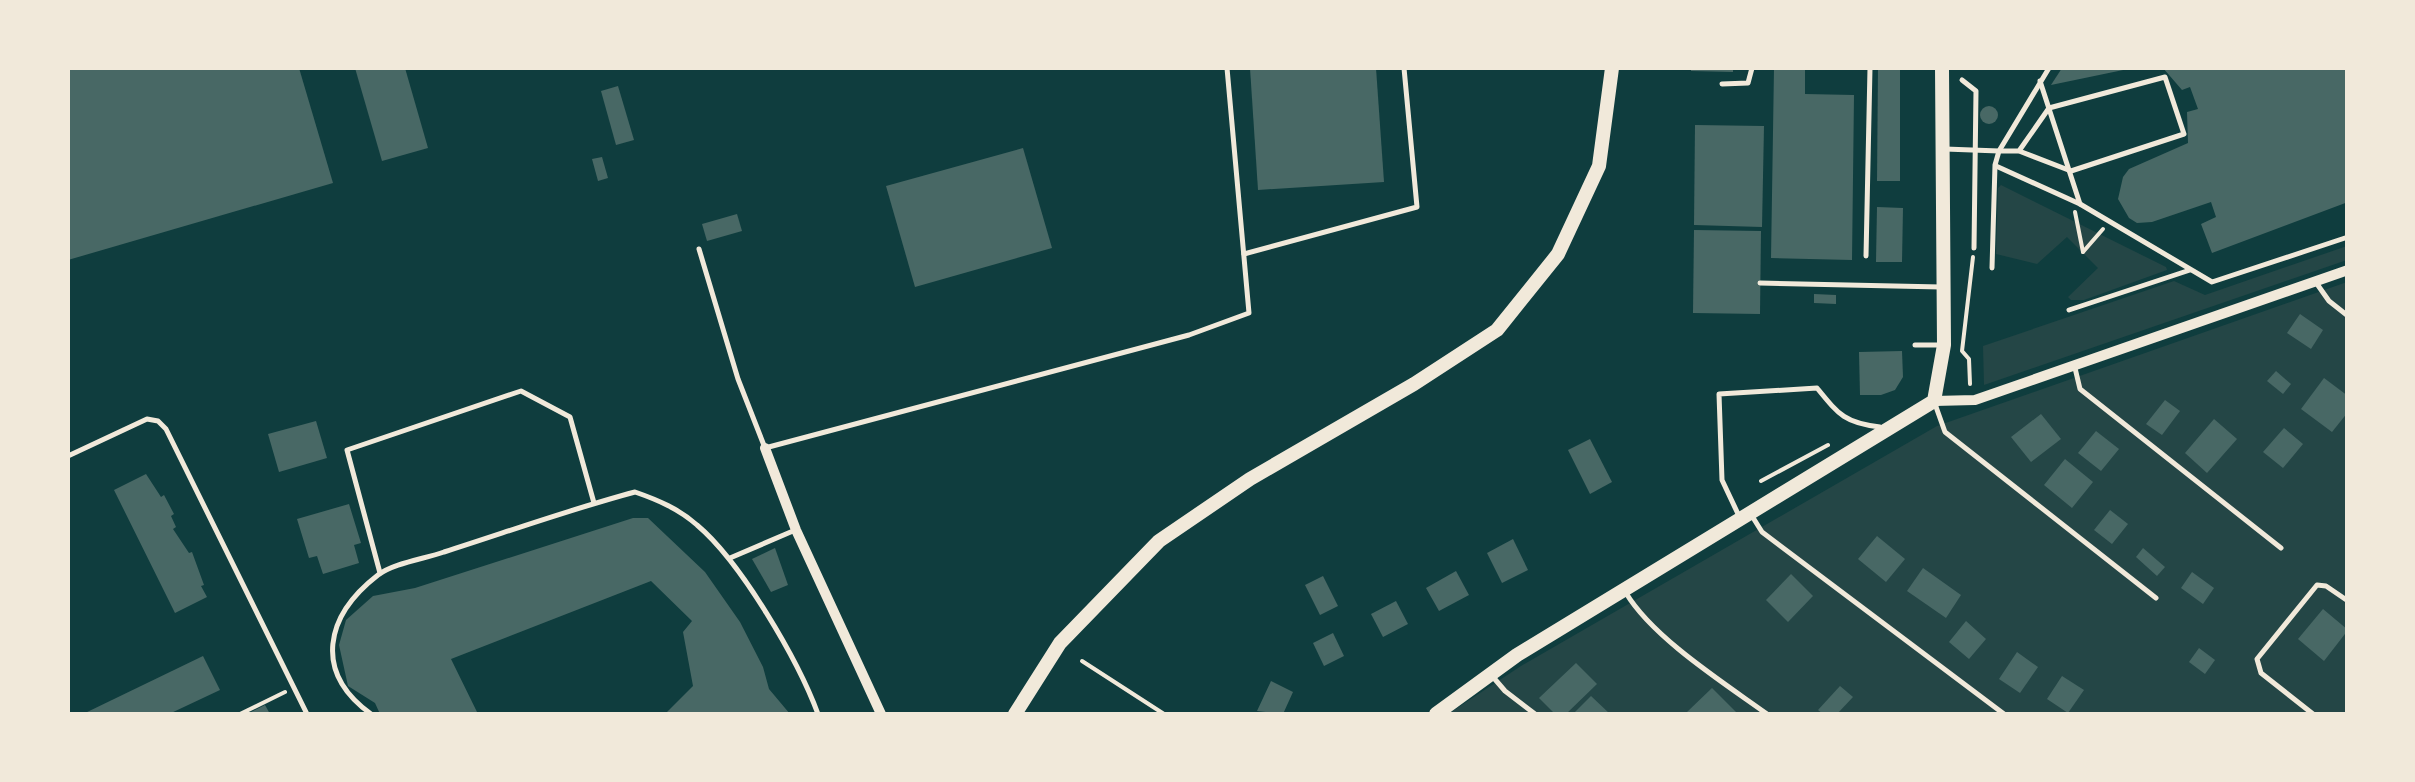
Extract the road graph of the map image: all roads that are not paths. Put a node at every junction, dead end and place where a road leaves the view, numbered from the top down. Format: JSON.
{"nodes":[{"id":1,"x":1228,"y":68,"type":"edge"},
{"id":2,"x":1404,"y":68,"type":"edge"},
{"id":3,"x":1612,"y":68,"type":"edge"},
{"id":4,"x":1752,"y":68,"type":"edge"},
{"id":5,"x":1870,"y":68,"type":"edge"},
{"id":6,"x":1942,"y":68,"type":"edge"},
{"id":7,"x":2049,"y":68,"type":"edge"},
{"id":8,"x":1962,"y":80,"type":"dead end"},
{"id":9,"x":2040,"y":80,"type":"junction"},
{"id":10,"x":1722,"y":84,"type":"dead end"},
{"id":11,"x":2049,"y":108,"type":"junction"},
{"id":12,"x":1943,"y":149,"type":"junction"},
{"id":13,"x":1976,"y":151,"type":"junction"},
{"id":14,"x":1999,"y":151,"type":"junction"},
{"id":15,"x":2019,"y":151,"type":"junction"},
{"id":16,"x":1995,"y":166,"type":"junction"},
{"id":17,"x":2070,"y":171,"type":"junction"},
{"id":18,"x":2077,"y":203,"type":"junction"},
{"id":19,"x":2348,"y":237,"type":"edge"},
{"id":20,"x":1974,"y":248,"type":"road end"},
{"id":21,"x":700,"y":249,"type":"dead end"},
{"id":22,"x":1244,"y":254,"type":"junction"},
{"id":23,"x":1866,"y":256,"type":"dead end"},
{"id":24,"x":1992,"y":268,"type":"dead end"},
{"id":25,"x":2190,"y":270,"type":"junction"},
{"id":26,"x":2348,"y":270,"type":"edge"},
{"id":27,"x":2315,"y":281,"type":"junction"},
{"id":28,"x":1760,"y":283,"type":"dead end"},
{"id":29,"x":1944,"y":286,"type":"junction"},
{"id":30,"x":2069,"y":310,"type":"dead end"},
{"id":31,"x":2348,"y":316,"type":"edge"},
{"id":32,"x":1915,"y":345,"type":"dead end"},
{"id":33,"x":1944,"y":346,"type":"junction"},
{"id":34,"x":2074,"y":365,"type":"junction"},
{"id":35,"x":1934,"y":401,"type":"junction"},
{"id":36,"x":1890,"y":428,"type":"junction"},
{"id":37,"x":765,"y":448,"type":"junction"},
{"id":38,"x":68,"y":456,"type":"edge"},
{"id":39,"x":594,"y":503,"type":"junction"},
{"id":40,"x":1746,"y":516,"type":"junction"},
{"id":41,"x":796,"y":530,"type":"junction"},
{"id":42,"x":2281,"y":548,"type":"dead end"},
{"id":43,"x":729,"y":558,"type":"junction"},
{"id":44,"x":380,"y":573,"type":"junction"},
{"id":45,"x":1624,"y":590,"type":"junction"},
{"id":46,"x":2156,"y":598,"type":"dead end"},
{"id":47,"x":2348,"y":601,"type":"edge"},
{"id":48,"x":1491,"y":674,"type":"junction"},
{"id":49,"x":308,"y":714,"type":"edge"},
{"id":50,"x":371,"y":714,"type":"edge"},
{"id":51,"x":818,"y":714,"type":"edge"},
{"id":52,"x":881,"y":714,"type":"edge"},
{"id":53,"x":1015,"y":714,"type":"edge"},
{"id":54,"x":1436,"y":714,"type":"edge"},
{"id":55,"x":1536,"y":714,"type":"edge"},
{"id":56,"x":1767,"y":714,"type":"edge"},
{"id":57,"x":2004,"y":714,"type":"edge"},
{"id":58,"x":2313,"y":714,"type":"edge"}],
"edges":[{"from":1,"to":22,"type":"lane"},
{"from":2,"to":22,"type":"lane"},
{"from":3,"to":53,"type":"street"},
{"from":4,"to":10,"type":"lane"},
{"from":5,"to":23,"type":"lane"},
{"from":6,"to":12,"type":"street"},
{"from":7,"to":9,"type":"lane"},
{"from":8,"to":13,"type":"lane"},
{"from":9,"to":11,"type":"lane"},
{"from":9,"to":14,"type":"lane"},
{"from":11,"to":15,"type":"lane"},
{"from":11,"to":17,"type":"lane"},
{"from":11,"to":17,"type":"lane"},
{"from":12,"to":13,"type":"lane"},
{"from":12,"to":29,"type":"street"},
{"from":13,"to":14,"type":"lane"},
{"from":13,"to":20,"type":"lane"},
{"from":14,"to":15,"type":"lane"},
{"from":14,"to":16,"type":"lane"},
{"from":15,"to":17,"type":"lane"},
{"from":16,"to":18,"type":"lane"},
{"from":16,"to":24,"type":"lane"},
{"from":17,"to":18,"type":"lane"},
{"from":18,"to":25,"type":"lane"},
{"from":19,"to":25,"type":"lane"},
{"from":21,"to":37,"type":"lane"},
{"from":22,"to":37,"type":"lane"},
{"from":25,"to":30,"type":"lane"},
{"from":26,"to":27,"type":"street"},
{"from":27,"to":31,"type":"lane"},
{"from":27,"to":34,"type":"street"},
{"from":28,"to":29,"type":"lane"},
{"from":29,"to":33,"type":"street"},
{"from":32,"to":33,"type":"lane"},
{"from":33,"to":35,"type":"street"},
{"from":34,"to":35,"type":"street"},
{"from":34,"to":42,"type":"lane"},
{"from":35,"to":36,"type":"street"},
{"from":35,"to":46,"type":"lane"},
{"from":36,"to":40,"type":"street"},
{"from":36,"to":40,"type":"lane"},
{"from":37,"to":41,"type":"street"},
{"from":38,"to":49,"type":"lane"},
{"from":39,"to":43,"type":"lane"},
{"from":39,"to":44,"type":"lane"},
{"from":39,"to":44,"type":"lane"},
{"from":40,"to":45,"type":"street"},
{"from":40,"to":57,"type":"lane"},
{"from":41,"to":43,"type":"lane"},
{"from":41,"to":52,"type":"street"},
{"from":43,"to":51,"type":"lane"},
{"from":44,"to":50,"type":"lane"},
{"from":45,"to":48,"type":"street"},
{"from":45,"to":56,"type":"lane"},
{"from":47,"to":58,"type":"lane"},
{"from":48,"to":54,"type":"street"},
{"from":48,"to":55,"type":"lane"}]}
